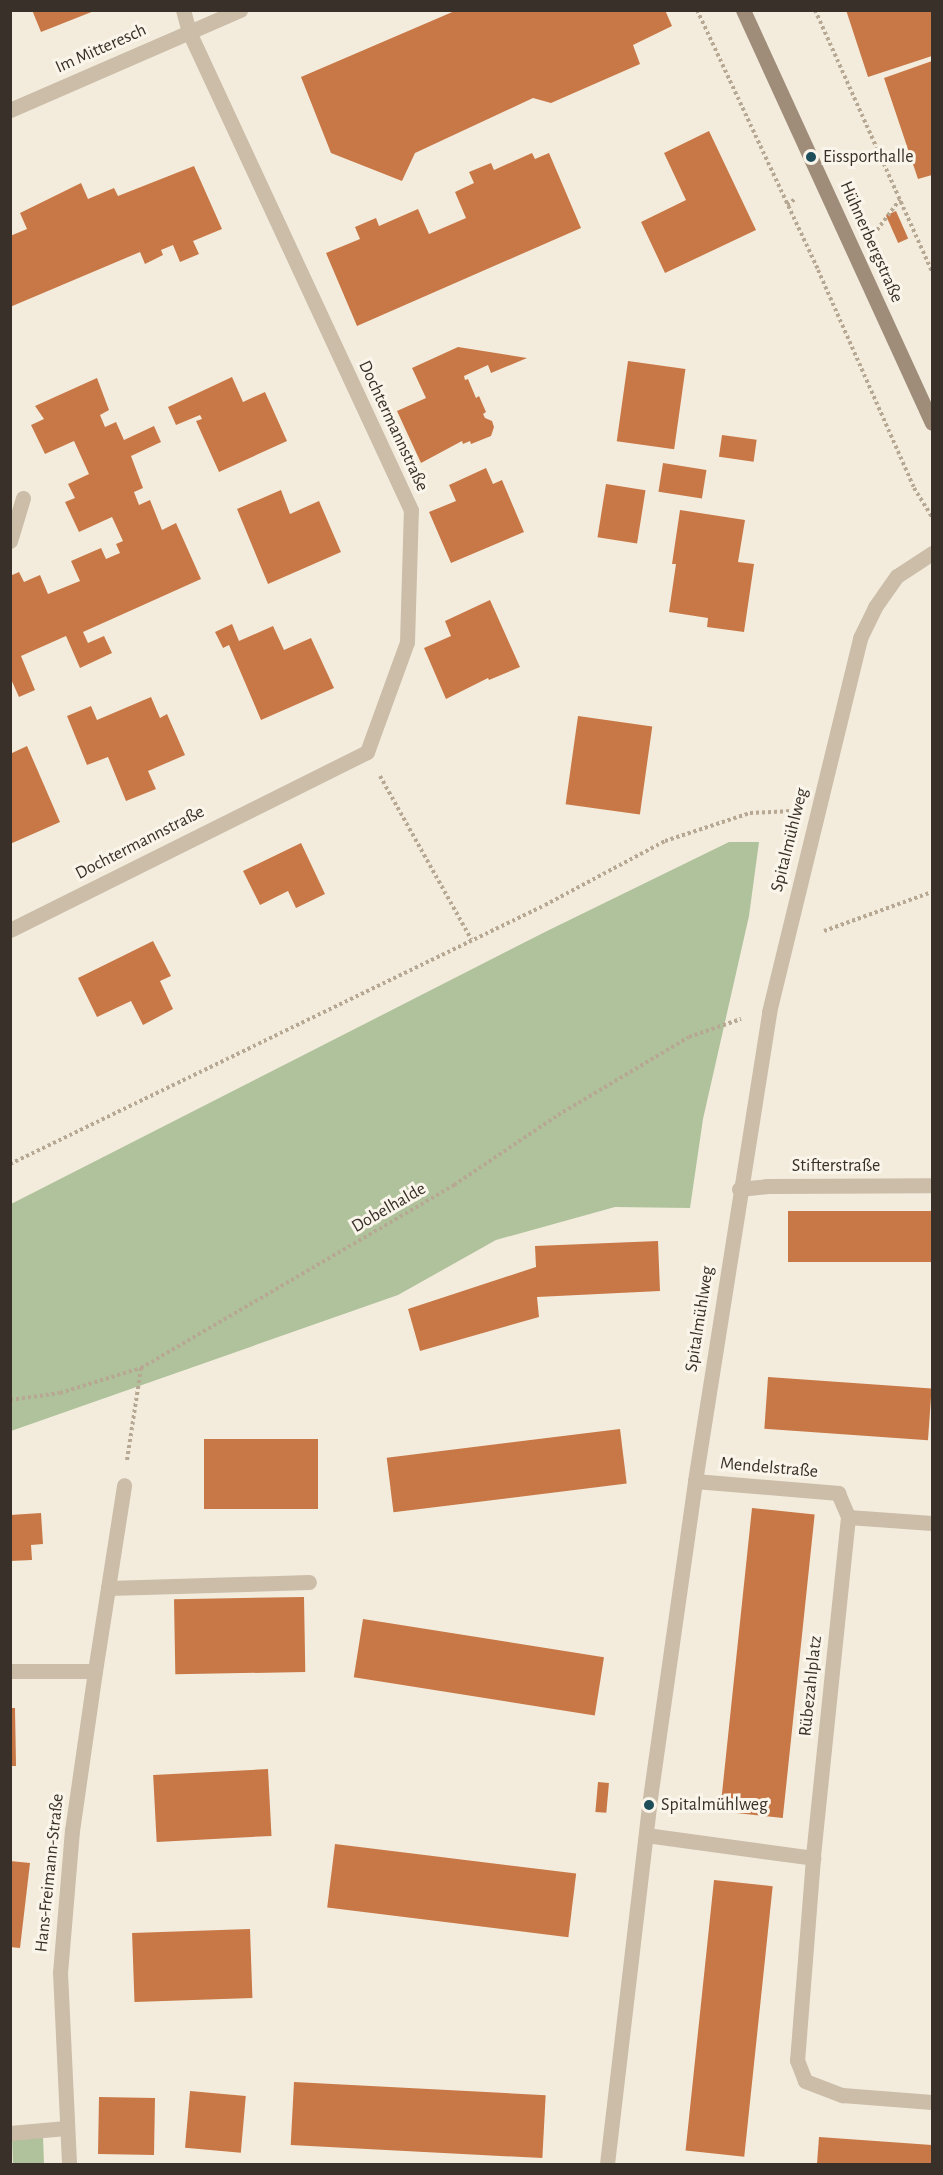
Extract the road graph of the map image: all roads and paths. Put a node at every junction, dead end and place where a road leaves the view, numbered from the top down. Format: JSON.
{"nodes":[{"id":1,"x":183,"y":10,"type":"edge"},
{"id":2,"x":240,"y":10,"type":"edge"},
{"id":3,"x":697,"y":10,"type":"edge"},
{"id":4,"x":743,"y":10,"type":"edge"},
{"id":5,"x":815,"y":10,"type":"edge"},
{"id":6,"x":189,"y":32,"type":"junction"},
{"id":7,"x":10,"y":110,"type":"edge"},
{"id":8,"x":795,"y":199,"type":"dead end"},
{"id":9,"x":900,"y":200,"type":"junction"},
{"id":10,"x":788,"y":205,"type":"junction"},
{"id":11,"x":877,"y":230,"type":"dead end"},
{"id":12,"x":933,"y":272,"type":"edge"},
{"id":13,"x":933,"y":423,"type":"edge"},
{"id":14,"x":23,"y":498,"type":"dead end"},
{"id":15,"x":933,"y":517,"type":"edge"},
{"id":16,"x":10,"y":541,"type":"edge"},
{"id":17,"x":933,"y":553,"type":"edge"},
{"id":18,"x":367,"y":752,"type":"junction"},
{"id":19,"x":817,"y":810,"type":"junction"},
{"id":20,"x":933,"y":892,"type":"edge"},
{"id":21,"x":10,"y":930,"type":"edge"},
{"id":22,"x":824,"y":931,"type":"dead end"},
{"id":23,"x":471,"y":939,"type":"junction"},
{"id":24,"x":769,"y":1012,"type":"junction"},
{"id":25,"x":10,"y":1164,"type":"edge"},
{"id":26,"x":933,"y":1185,"type":"edge"},
{"id":27,"x":739,"y":1189,"type":"junction"},
{"id":28,"x":141,"y":1368,"type":"junction"},
{"id":29,"x":10,"y":1400,"type":"edge"},
{"id":30,"x":694,"y":1481,"type":"junction"},
{"id":31,"x":124,"y":1485,"type":"joint"},
{"id":32,"x":848,"y":1517,"type":"junction"},
{"id":33,"x":933,"y":1523,"type":"edge"},
{"id":34,"x":309,"y":1581,"type":"dead end"},
{"id":35,"x":108,"y":1588,"type":"junction"},
{"id":36,"x":10,"y":1671,"type":"edge"},
{"id":37,"x":95,"y":1671,"type":"junction"},
{"id":38,"x":646,"y":1835,"type":"junction"},
{"id":39,"x":813,"y":1858,"type":"junction"},
{"id":40,"x":933,"y":2102,"type":"edge"},
{"id":41,"x":66,"y":2128,"type":"junction"},
{"id":42,"x":10,"y":2133,"type":"edge"},
{"id":43,"x":69,"y":2164,"type":"edge"},
{"id":44,"x":607,"y":2164,"type":"edge"}],
"edges":[{"from":1,"to":6,"type":"street","name":"Dochtermannstraße"},
{"from":2,"to":6,"type":"street","name":"Im Mitteresch"},
{"from":3,"to":10,"type":"path"},
{"from":4,"to":13,"type":"street","name":"Hühnerbergstraße"},
{"from":5,"to":9,"type":"path"},
{"from":6,"to":7,"type":"street","name":"Im Mitteresch"},
{"from":6,"to":18,"type":"street","name":"Dochtermannstraße"},
{"from":8,"to":10,"type":"path"},
{"from":9,"to":11,"type":"path"},
{"from":9,"to":12,"type":"path"},
{"from":10,"to":15,"type":"path"},
{"from":14,"to":16,"type":"street"},
{"from":17,"to":19,"type":"street","name":"Spitalmühlweg"},
{"from":18,"to":21,"type":"street","name":"Dochtermannstraße"},
{"from":18,"to":23,"type":"path"},
{"from":19,"to":23,"type":"path"},
{"from":19,"to":24,"type":"street","name":"Spitalmühlweg"},
{"from":20,"to":22,"type":"path"},
{"from":23,"to":25,"type":"path"},
{"from":24,"to":27,"type":"street","name":"Spitalmühlweg"},
{"from":24,"to":28,"type":"path","name":"Dobelhalde"},
{"from":26,"to":27,"type":"street","name":"Stifterstraße"},
{"from":27,"to":30,"type":"street","name":"Spitalmühlweg"},
{"from":28,"to":29,"type":"path","name":"Dobelhalde"},
{"from":28,"to":31,"type":"path"},
{"from":30,"to":32,"type":"street","name":"Mendelstraße"},
{"from":30,"to":38,"type":"street","name":"Spitalmühlweg"},
{"from":31,"to":35,"type":"street","name":"Hans-Freimann-Straße"},
{"from":32,"to":33,"type":"street"},
{"from":32,"to":39,"type":"street","name":"Rübezahlplatz"},
{"from":34,"to":35,"type":"street"},
{"from":35,"to":37,"type":"street","name":"Hans-Freimann-Straße"},
{"from":36,"to":37,"type":"street"},
{"from":37,"to":41,"type":"street","name":"Hans-Freimann-Straße"},
{"from":38,"to":39,"type":"street"},
{"from":38,"to":44,"type":"street","name":"Spitalmühlweg"},
{"from":39,"to":40,"type":"street","name":"Rübezahlplatz"},
{"from":41,"to":42,"type":"street"},
{"from":41,"to":43,"type":"street","name":"Hans-Freimann-Straße"}]}
